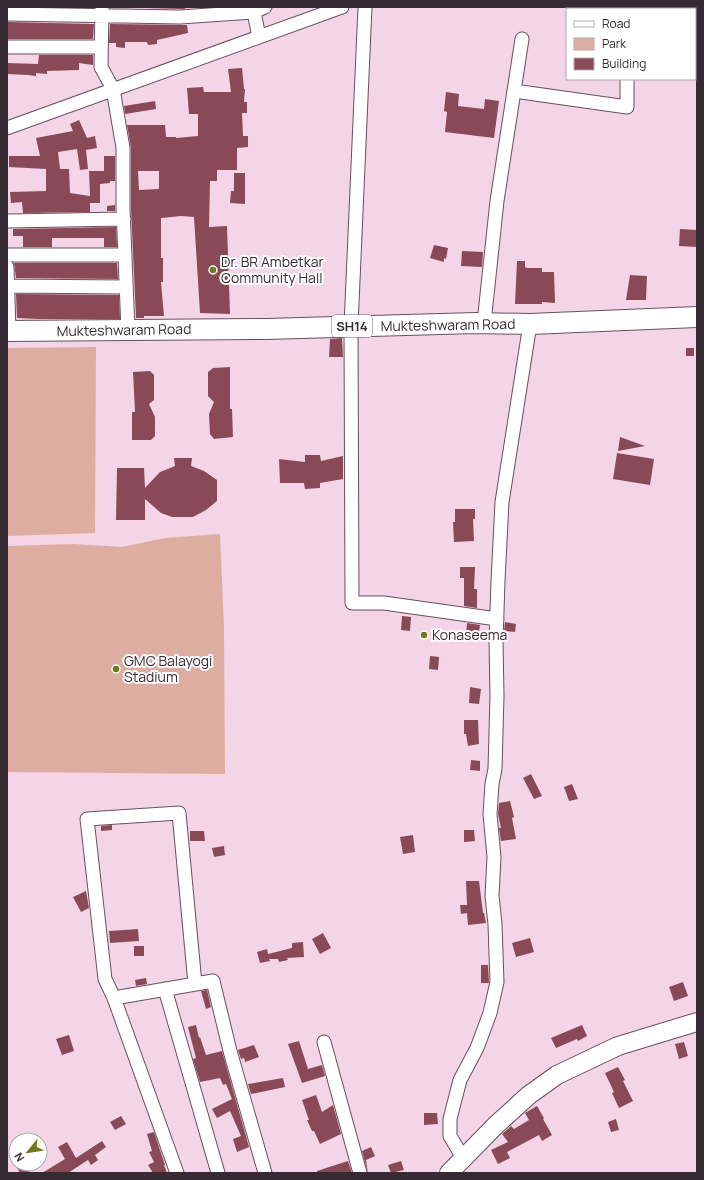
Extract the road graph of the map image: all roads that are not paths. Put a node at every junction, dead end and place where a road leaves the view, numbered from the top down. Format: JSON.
{"nodes":[{"id":1,"x":265,"y":7,"type":"edge"},
{"id":2,"x":342,"y":7,"type":"edge"},
{"id":3,"x":366,"y":7,"type":"edge"},
{"id":4,"x":253,"y":10,"type":"edge"},
{"id":5,"x":102,"y":11,"type":"edge"},
{"id":6,"x":7,"y":14,"type":"edge"},
{"id":7,"x":259,"y":37,"type":"junction"},
{"id":8,"x":522,"y":39,"type":"dead end"},
{"id":9,"x":7,"y":46,"type":"edge"},
{"id":10,"x":101,"y":48,"type":"junction"},
{"id":11,"x":627,"y":80,"type":"edge"},
{"id":12,"x":113,"y":89,"type":"junction"},
{"id":13,"x":514,"y":91,"type":"junction"},
{"id":14,"x":7,"y":128,"type":"edge"},
{"id":15,"x":124,"y":218,"type":"junction"},
{"id":16,"x":7,"y":221,"type":"edge"},
{"id":17,"x":125,"y":254,"type":"junction"},
{"id":18,"x":7,"y":255,"type":"edge"},
{"id":19,"x":7,"y":267,"type":"edge"},
{"id":20,"x":8,"y":286,"type":"edge"},
{"id":21,"x":126,"y":287,"type":"junction"},
{"id":22,"x":697,"y":317,"type":"edge"},
{"id":23,"x":484,"y":323,"type":"junction"},
{"id":24,"x":530,"y":324,"type":"junction"},
{"id":25,"x":351,"y":326,"type":"junction"},
{"id":26,"x":128,"y":330,"type":"junction"},
{"id":27,"x":8,"y":331,"type":"edge"},
{"id":28,"x":497,"y":619,"type":"junction"},
{"id":29,"x":195,"y":984,"type":"junction"},
{"id":30,"x":165,"y":989,"type":"junction"},
{"id":31,"x":114,"y":998,"type":"junction"},
{"id":32,"x":697,"y":1022,"type":"edge"},
{"id":33,"x":324,"y":1042,"type":"dead end"},
{"id":34,"x":463,"y":1158,"type":"junction"},
{"id":35,"x":177,"y":1173,"type":"edge"},
{"id":36,"x":218,"y":1173,"type":"edge"},
{"id":37,"x":265,"y":1173,"type":"edge"},
{"id":38,"x":360,"y":1173,"type":"edge"},
{"id":39,"x":448,"y":1173,"type":"edge"}],
"edges":[{"from":1,"to":4,"type":"street"},
{"from":2,"to":7,"type":"street"},
{"from":3,"to":25,"type":"street"},
{"from":4,"to":5,"type":"street"},
{"from":4,"to":7,"type":"street"},
{"from":5,"to":6,"type":"street"},
{"from":5,"to":10,"type":"street"},
{"from":7,"to":12,"type":"street"},
{"from":8,"to":13,"type":"street"},
{"from":9,"to":10,"type":"street"},
{"from":10,"to":12,"type":"street"},
{"from":11,"to":13,"type":"street"},
{"from":12,"to":14,"type":"street"},
{"from":12,"to":15,"type":"street"},
{"from":13,"to":23,"type":"street"},
{"from":15,"to":16,"type":"street"},
{"from":15,"to":17,"type":"street"},
{"from":17,"to":18,"type":"street"},
{"from":17,"to":21,"type":"street"},
{"from":19,"to":20,"type":"street"},
{"from":20,"to":21,"type":"street"},
{"from":20,"to":27,"type":"street"},
{"from":21,"to":26,"type":"street"},
{"from":22,"to":24,"type":"main road","name":"Mukteshwaram Road","number":"SH14"},
{"from":23,"to":24,"type":"main road","name":"Mukteshwaram Road","number":"SH14"},
{"from":23,"to":25,"type":"main road","name":"Mukteshwaram Road","number":"SH14"},
{"from":24,"to":28,"type":"street"},
{"from":25,"to":26,"type":"main road","name":"Mukteshwaram Road","number":"SH14"},
{"from":25,"to":28,"type":"street"},
{"from":26,"to":27,"type":"main road","name":"Mukteshwaram Road","number":"SH14"},
{"from":28,"to":34,"type":"street"},
{"from":29,"to":30,"type":"street"},
{"from":29,"to":31,"type":"street"},
{"from":29,"to":37,"type":"street"},
{"from":30,"to":31,"type":"street"},
{"from":30,"to":36,"type":"street"},
{"from":31,"to":35,"type":"street"},
{"from":32,"to":34,"type":"main road"},
{"from":33,"to":38,"type":"street"},
{"from":34,"to":39,"type":"main road"}]}
